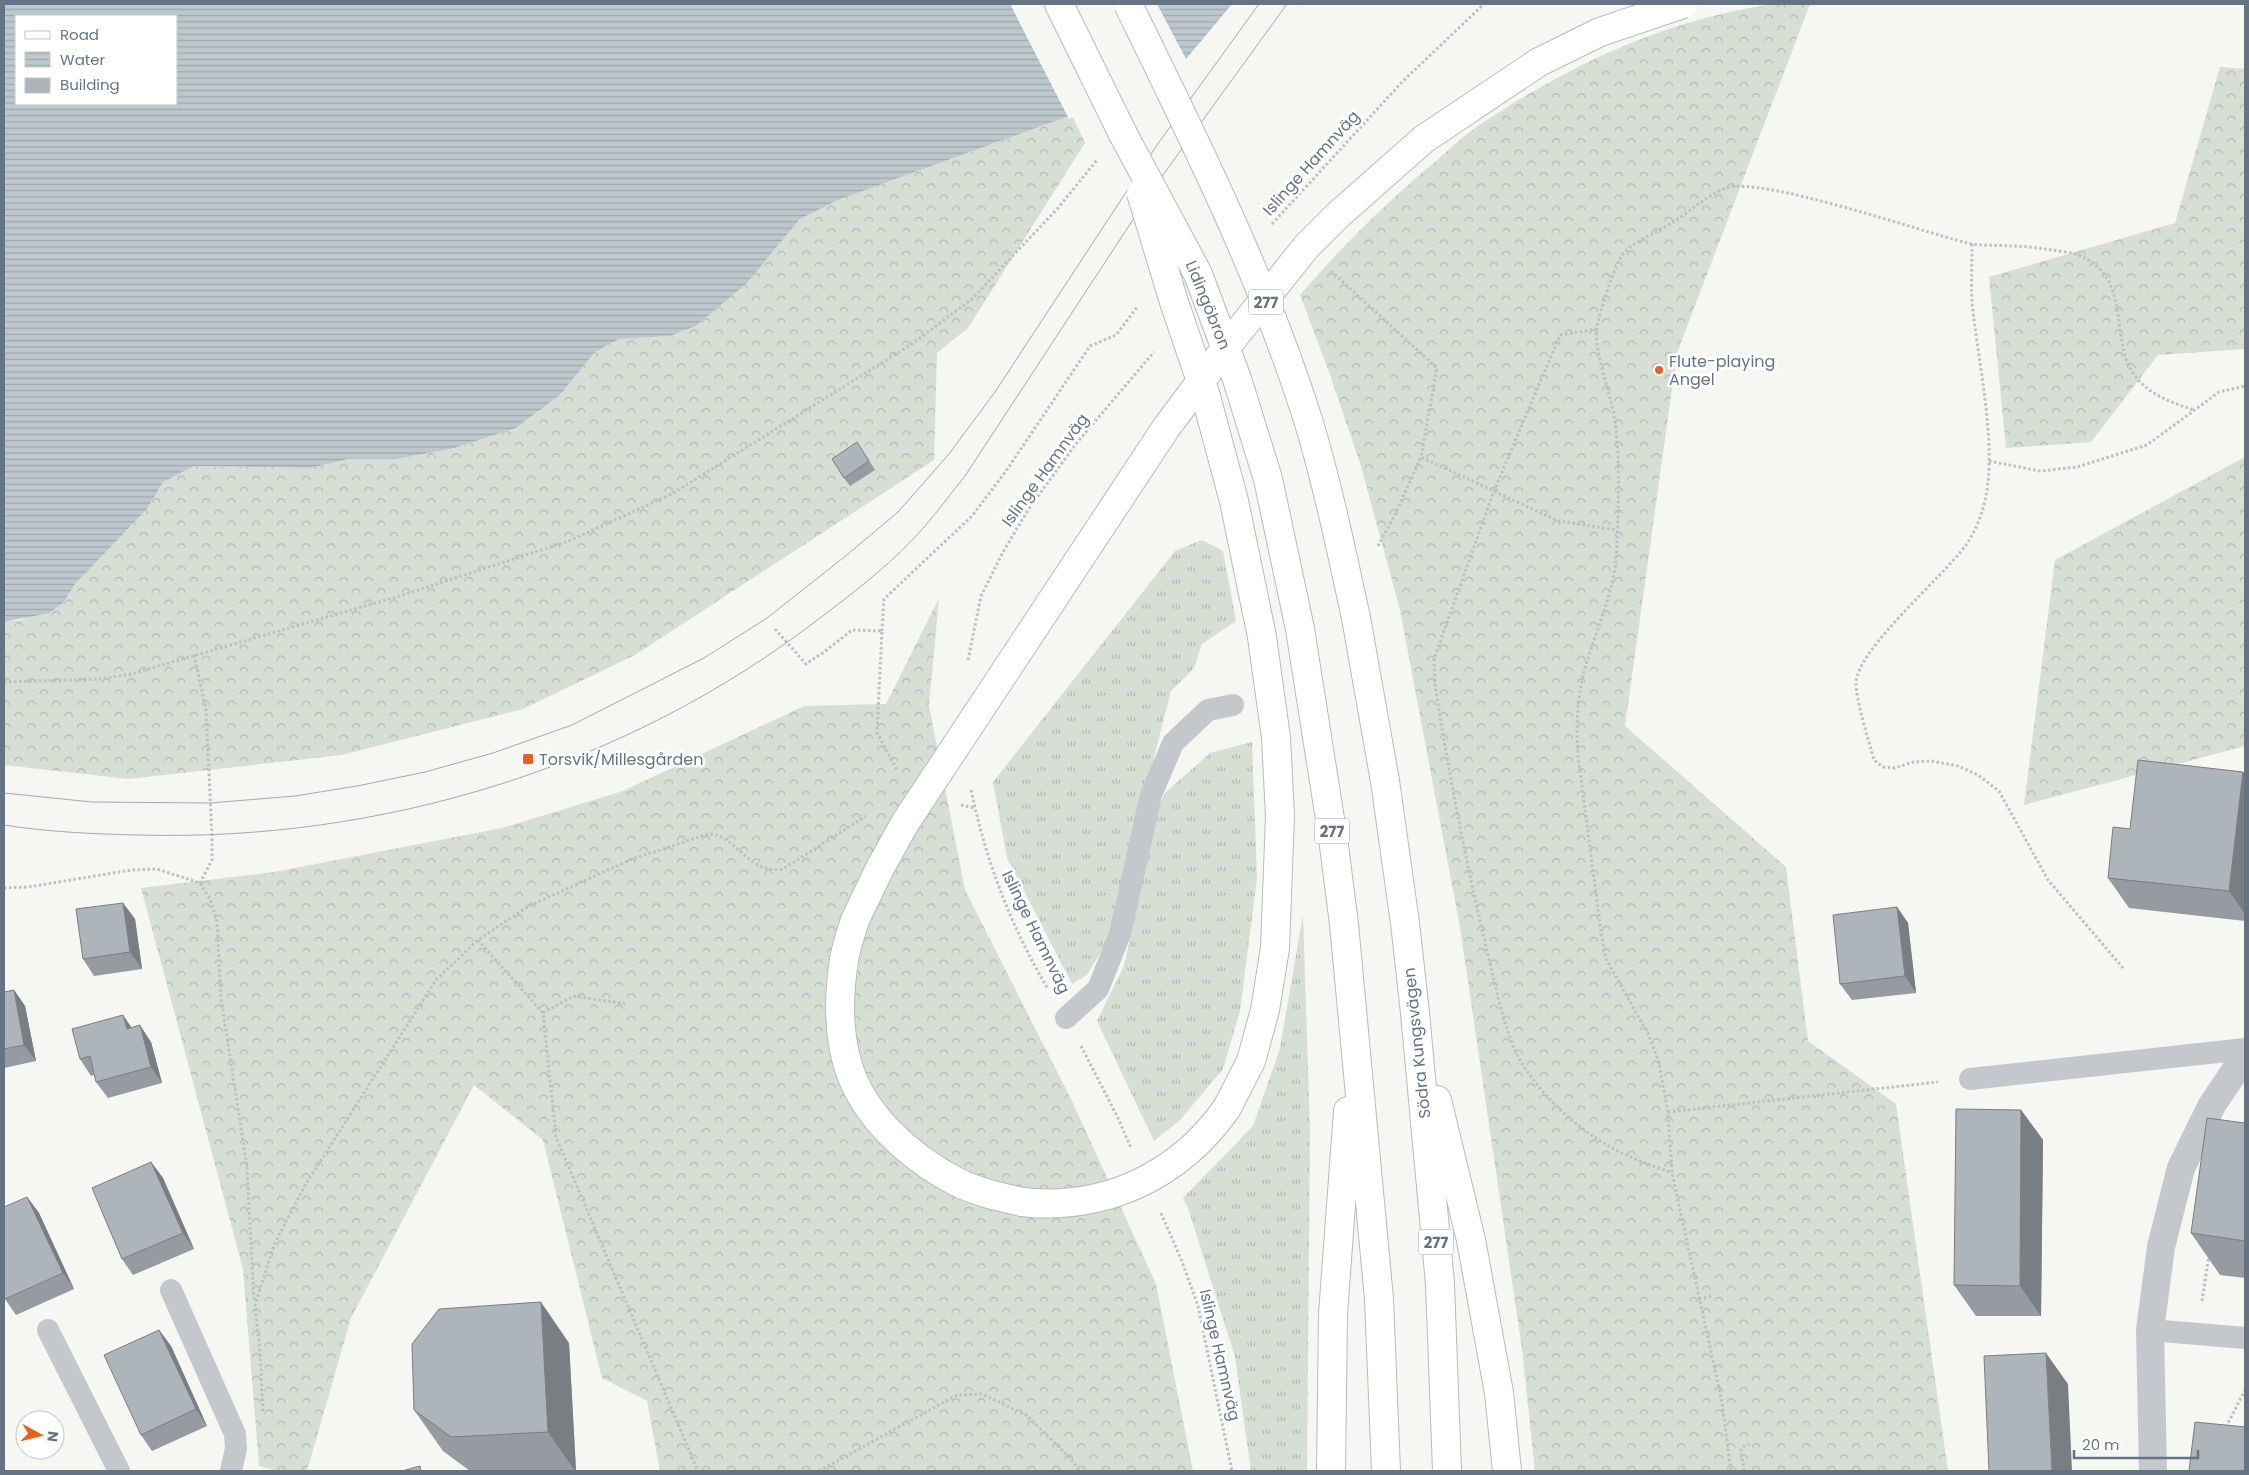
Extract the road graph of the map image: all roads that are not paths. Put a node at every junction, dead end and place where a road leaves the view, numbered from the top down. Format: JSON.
{"nodes":[{"id":1,"x":1059,"y":4,"type":"edge"},
{"id":2,"x":1128,"y":4,"type":"edge"},
{"id":3,"x":1683,"y":4,"type":"edge"},
{"id":4,"x":1123,"y":134,"type":"junction"},
{"id":5,"x":1233,"y":705,"type":"dead end"},
{"id":6,"x":1415,"y":1013,"type":"junction"},
{"id":7,"x":1066,"y":1018,"type":"road end"},
{"id":8,"x":1354,"y":1035,"type":"junction"},
{"id":9,"x":2245,"y":1049,"type":"edge"},
{"id":10,"x":2245,"y":1056,"type":"edge"},
{"id":11,"x":1970,"y":1079,"type":"dead end"},
{"id":12,"x":171,"y":1290,"type":"dead end"},
{"id":13,"x":48,"y":1330,"type":"dead end"},
{"id":14,"x":2150,"y":1330,"type":"junction"},
{"id":15,"x":2245,"y":1338,"type":"edge"},
{"id":16,"x":119,"y":1471,"type":"edge"},
{"id":17,"x":231,"y":1471,"type":"edge"},
{"id":18,"x":1331,"y":1471,"type":"edge"},
{"id":19,"x":1386,"y":1471,"type":"edge"},
{"id":20,"x":1447,"y":1471,"type":"edge"},
{"id":21,"x":1507,"y":1471,"type":"edge"},
{"id":22,"x":2153,"y":1471,"type":"edge"}],
"edges":[{"from":1,"to":4,"type":"main road","name":"Lidingöbron","number":"277"},
{"from":2,"to":6,"type":"main road","name":"Södra Kungsvägen","number":"277","bridge":true},
{"from":3,"to":4,"type":"main road","bridge":true},
{"from":4,"to":8,"type":"main road","name":"Lidingöbron","number":"277","bridge":true},
{"from":5,"to":7,"type":"lane"},
{"from":6,"to":20,"type":"main road","name":"Södra Kungsvägen","number":"277"},
{"from":6,"to":21,"type":"main road"},
{"from":8,"to":18,"type":"main road"},
{"from":8,"to":19,"type":"main road","number":"277"},
{"from":9,"to":11,"type":"lane"},
{"from":10,"to":14,"type":"street"},
{"from":12,"to":17,"type":"lane"},
{"from":13,"to":16,"type":"lane"},
{"from":14,"to":15,"type":"lane"},
{"from":14,"to":22,"type":"street"}]}
